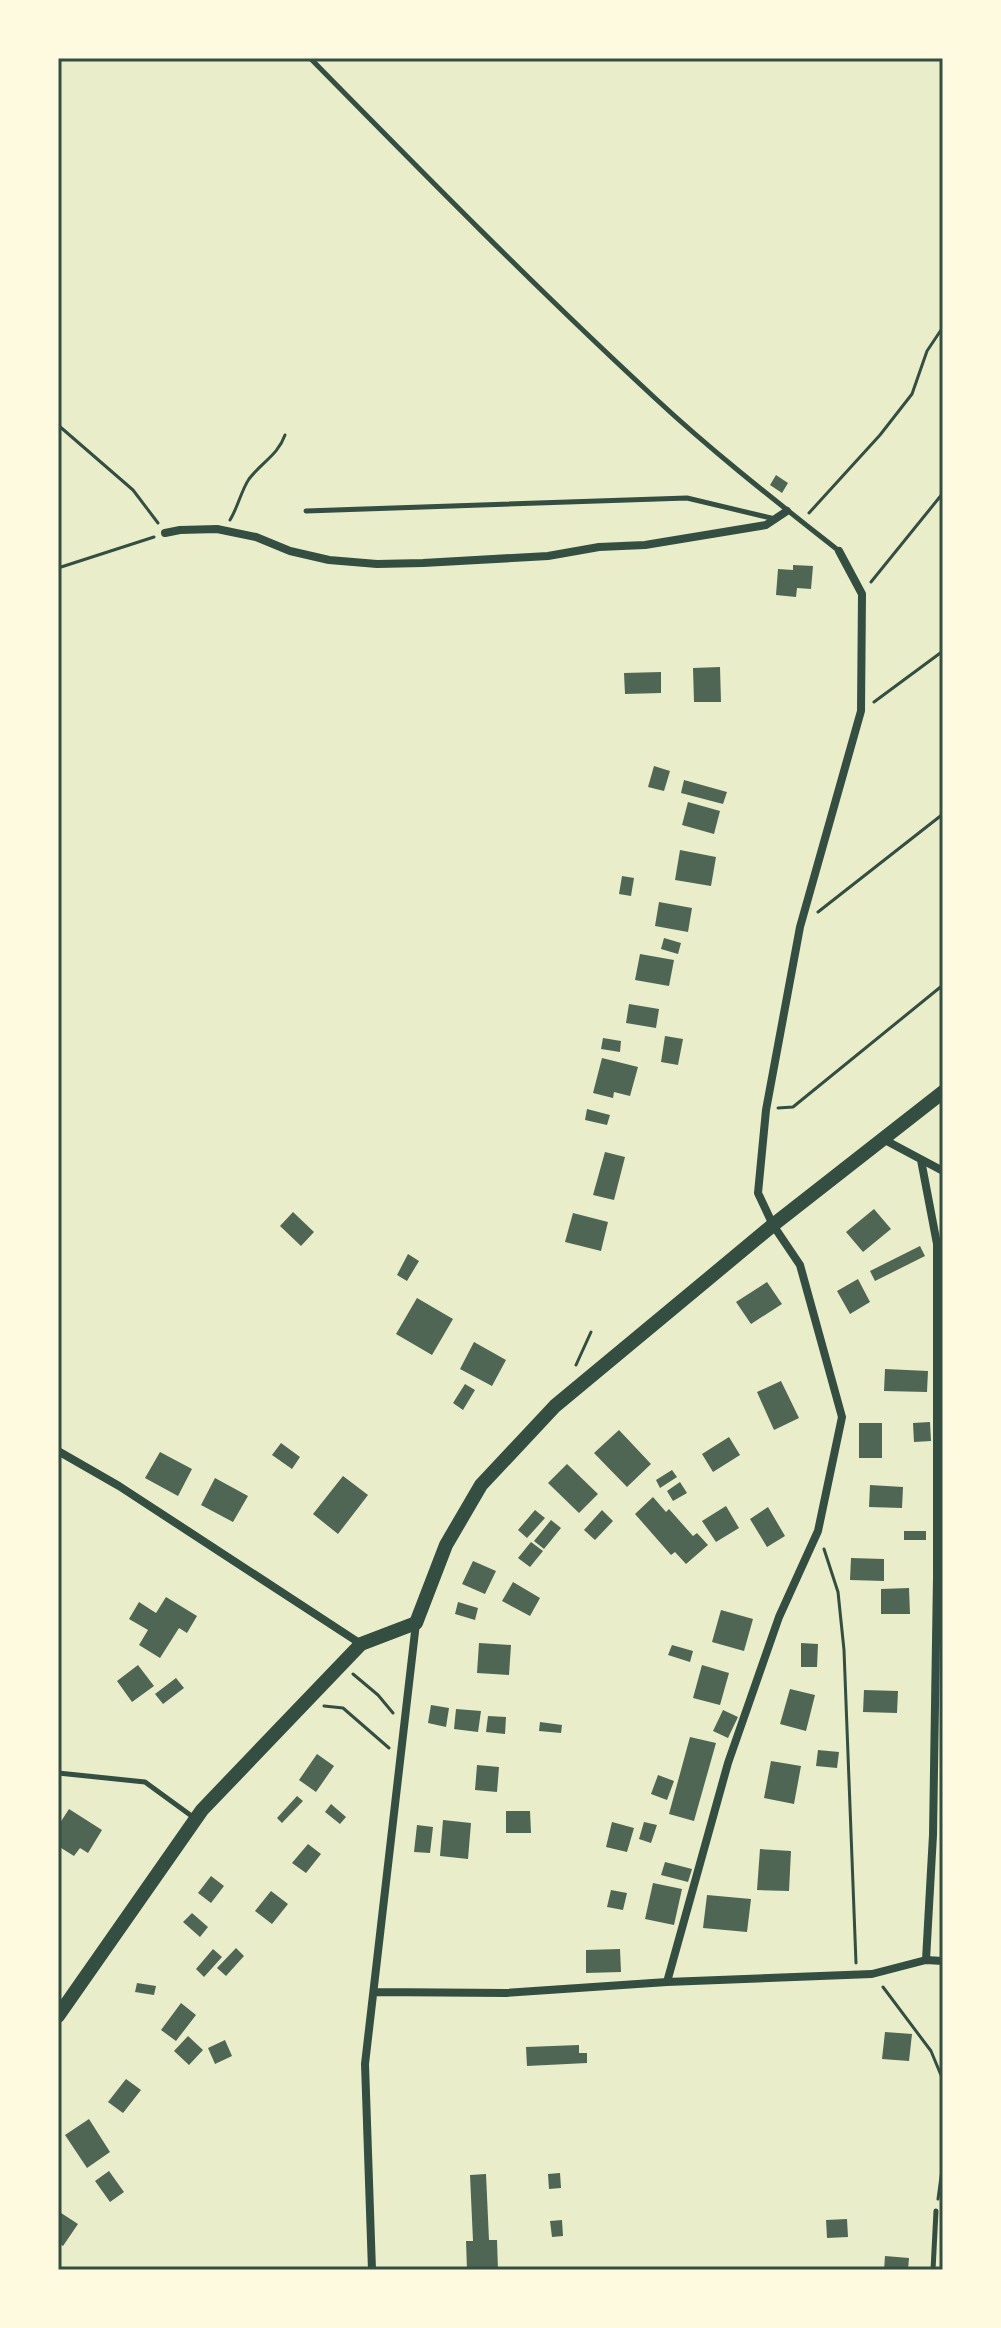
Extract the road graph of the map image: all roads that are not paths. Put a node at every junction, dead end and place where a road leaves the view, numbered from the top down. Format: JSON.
{"nodes":[{"id":1,"x":310,"y":58,"type":"edge"},
{"id":2,"x":306,"y":511,"type":"dead end"},
{"id":3,"x":787,"y":511,"type":"junction"},
{"id":4,"x":776,"y":519,"type":"junction"},
{"id":5,"x":165,"y":533,"type":"road end"},
{"id":6,"x":839,"y":551,"type":"joint"},
{"id":7,"x":943,"y":1092,"type":"edge"},
{"id":8,"x":883,"y":1139,"type":"junction"},
{"id":9,"x":921,"y":1160,"type":"junction"},
{"id":10,"x":943,"y":1171,"type":"edge"},
{"id":11,"x":773,"y":1225,"type":"junction"},
{"id":12,"x":58,"y":1451,"type":"edge"},
{"id":13,"x":416,"y":1623,"type":"junction"},
{"id":14,"x":361,"y":1644,"type":"junction"},
{"id":15,"x":58,"y":1773,"type":"edge"},
{"id":16,"x":195,"y":1819,"type":"junction"},
{"id":17,"x":926,"y":1960,"type":"junction"},
{"id":18,"x":943,"y":1961,"type":"edge"},
{"id":19,"x":667,"y":1982,"type":"junction"},
{"id":20,"x":374,"y":1992,"type":"junction"},
{"id":21,"x":58,"y":2016,"type":"edge"},
{"id":22,"x":936,"y":2211,"type":"road end"},
{"id":23,"x":372,"y":2270,"type":"edge"},
{"id":24,"x":933,"y":2270,"type":"edge"}],
"edges":[{"from":1,"to":3,"type":"lane"},
{"from":2,"to":4,"type":"lane"},
{"from":3,"to":4,"type":"street"},
{"from":3,"to":6,"type":"lane"},
{"from":4,"to":5,"type":"street"},
{"from":6,"to":11,"type":"street"},
{"from":7,"to":8,"type":"main road"},
{"from":8,"to":9,"type":"street"},
{"from":8,"to":11,"type":"main road"},
{"from":9,"to":10,"type":"street"},
{"from":9,"to":17,"type":"street"},
{"from":11,"to":13,"type":"main road"},
{"from":11,"to":19,"type":"street"},
{"from":12,"to":14,"type":"street"},
{"from":13,"to":14,"type":"main road"},
{"from":13,"to":20,"type":"street"},
{"from":14,"to":16,"type":"main road"},
{"from":15,"to":16,"type":"lane"},
{"from":16,"to":21,"type":"main road"},
{"from":17,"to":18,"type":"street"},
{"from":17,"to":19,"type":"street"},
{"from":19,"to":20,"type":"street"},
{"from":20,"to":23,"type":"street"},
{"from":22,"to":24,"type":"lane"}]}
